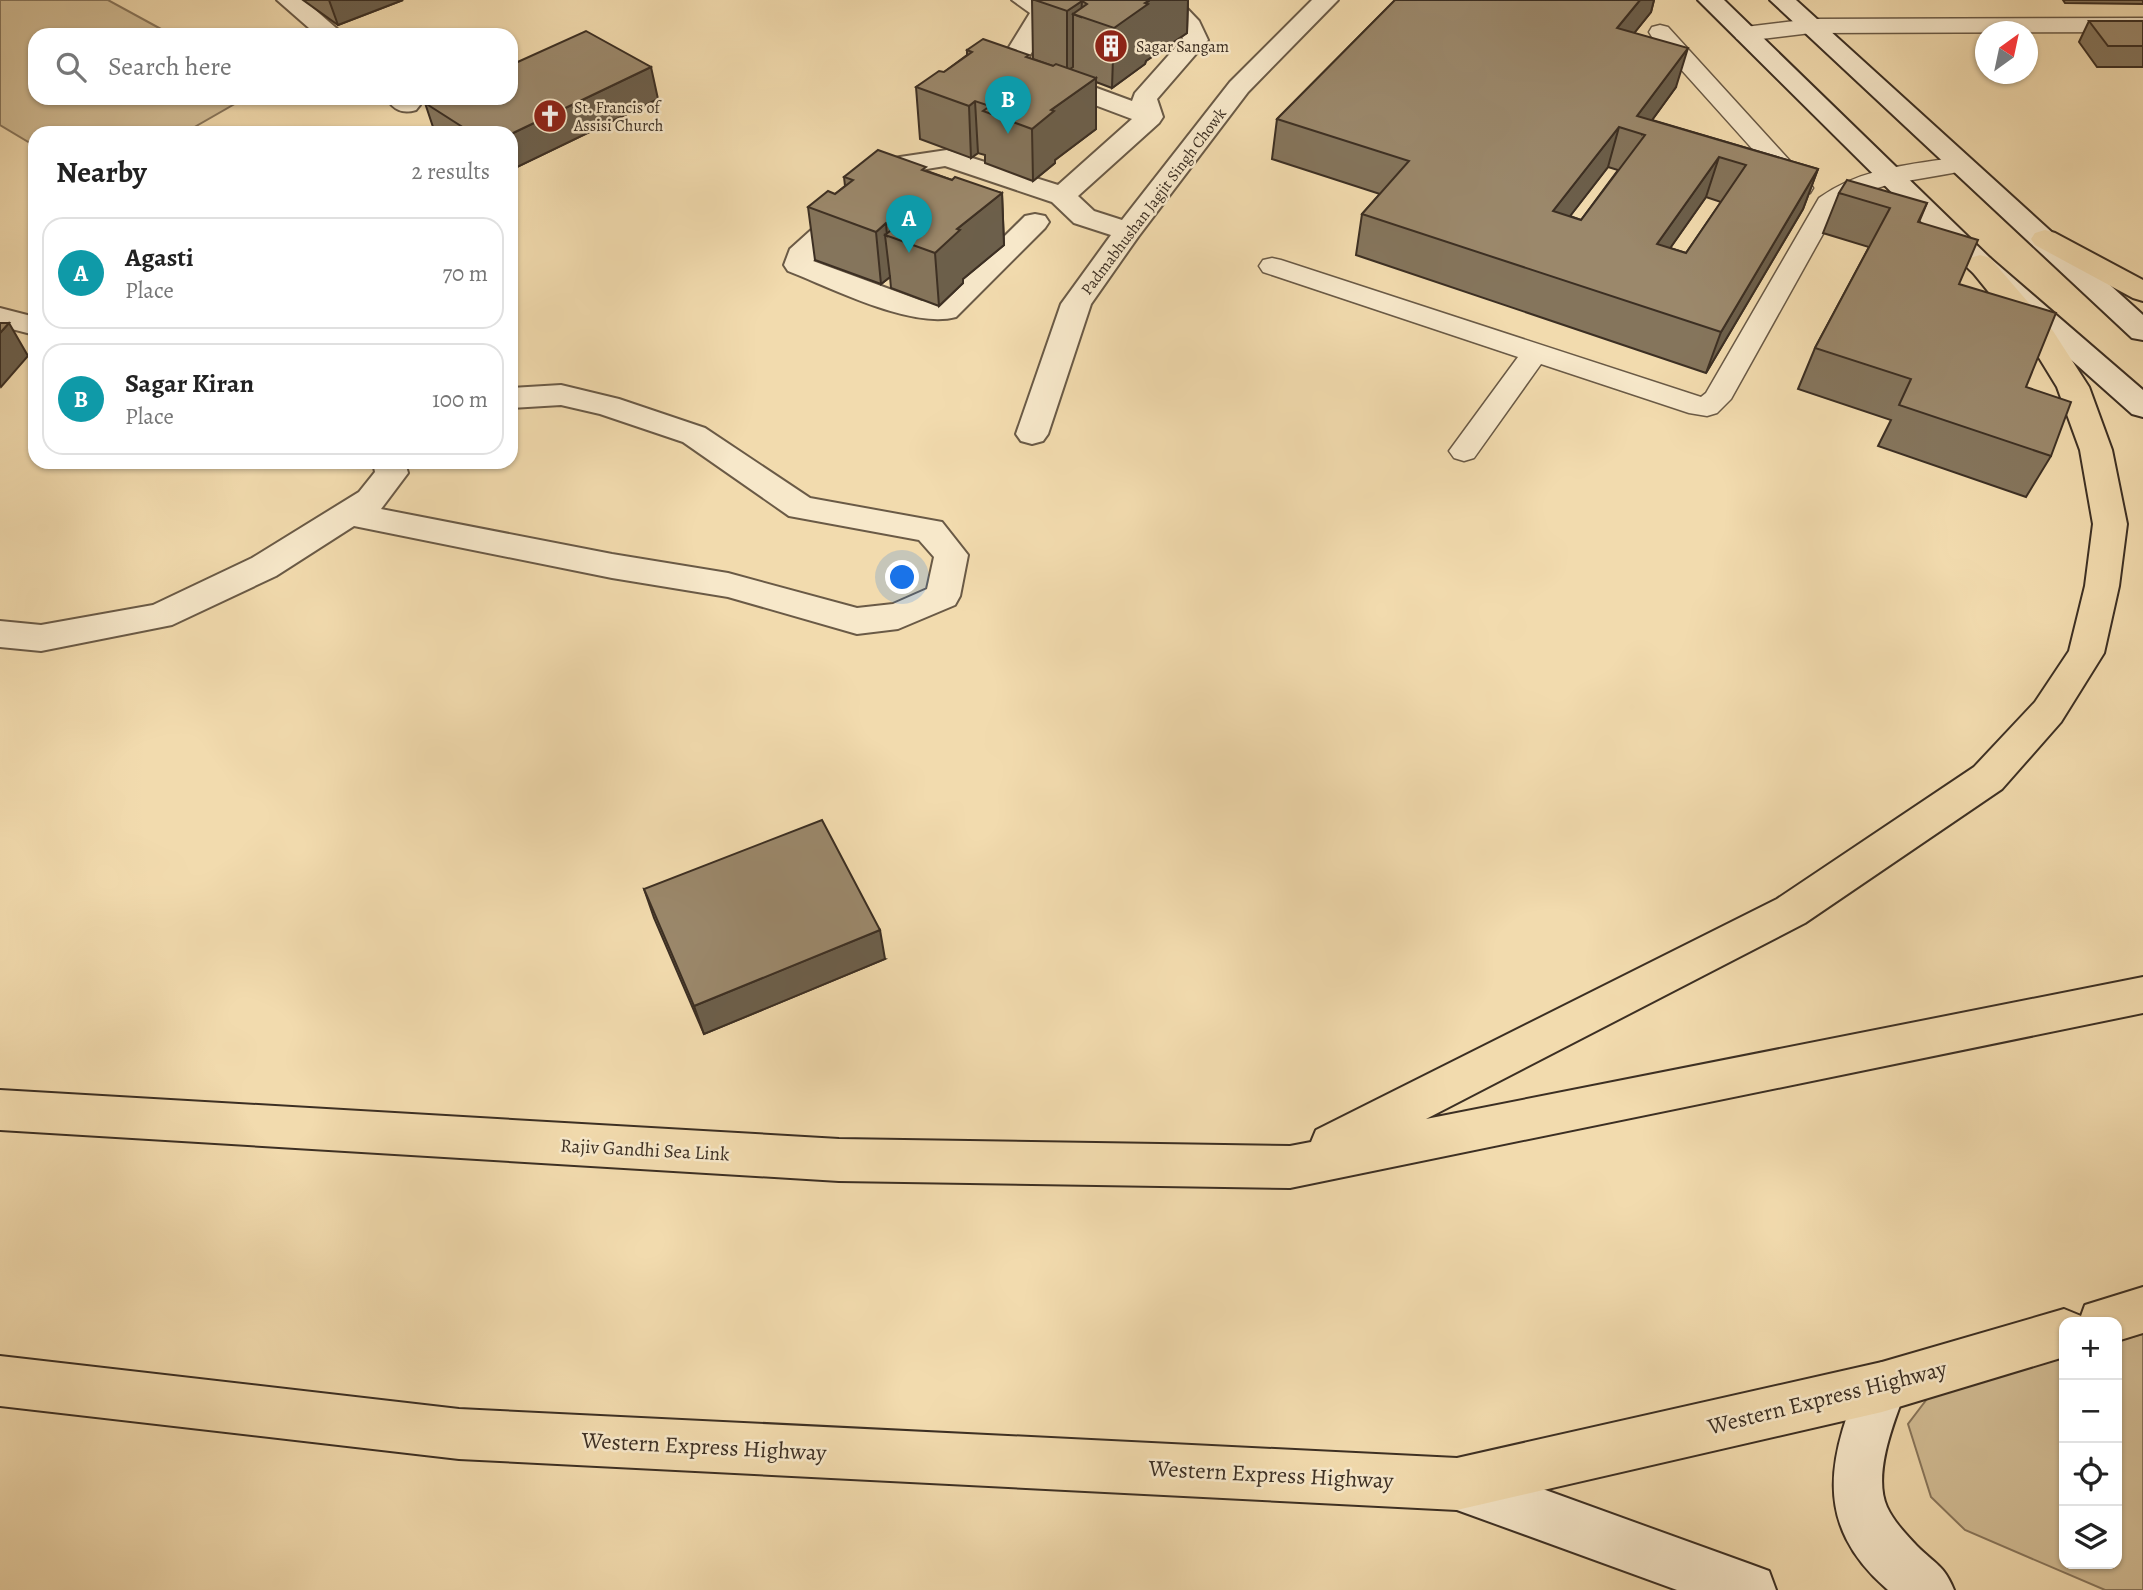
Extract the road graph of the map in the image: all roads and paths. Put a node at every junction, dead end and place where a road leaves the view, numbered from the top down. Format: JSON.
{"nodes":[{"id":1,"x":289,"y":0,"type":"edge"},
{"id":2,"x":1024,"y":0,"type":"edge"},
{"id":3,"x":1166,"y":0,"type":"edge"},
{"id":4,"x":1326,"y":0,"type":"edge"},
{"id":5,"x":1710,"y":0,"type":"edge"},
{"id":6,"x":1782,"y":0,"type":"edge"},
{"id":7,"x":2143,"y":25,"type":"edge"},
{"id":8,"x":1811,"y":26,"type":"junction"},
{"id":9,"x":323,"y":28,"type":"edge"},
{"id":10,"x":1661,"y":32,"type":"dead end"},
{"id":11,"x":1745,"y":34,"type":"junction"},
{"id":12,"x":1012,"y":65,"type":"junction"},
{"id":13,"x":989,"y":77,"type":"edge"},
{"id":14,"x":1150,"y":117,"type":"junction"},
{"id":15,"x":914,"y":137,"type":"dead end"},
{"id":16,"x":1961,"y":164,"type":"junction"},
{"id":17,"x":900,"y":165,"type":"junction"},
{"id":18,"x":1888,"y":177,"type":"junction"},
{"id":19,"x":935,"y":187,"type":"edge"},
{"id":20,"x":1062,"y":196,"type":"junction"},
{"id":21,"x":1828,"y":203,"type":"junction"},
{"id":22,"x":1084,"y":218,"type":"junction"},
{"id":23,"x":1128,"y":231,"type":"junction"},
{"id":24,"x":2045,"y":239,"type":"junction"},
{"id":25,"x":1980,"y":264,"type":"junction"},
{"id":26,"x":1272,"y":266,"type":"dead end"},
{"id":27,"x":2143,"y":292,"type":"edge"},
{"id":28,"x":0,"y":317,"type":"edge"},
{"id":29,"x":28,"y":324,"type":"edge"},
{"id":30,"x":2143,"y":331,"type":"edge"},
{"id":31,"x":1535,"y":353,"type":"junction"},
{"id":32,"x":518,"y":398,"type":"edge"},
{"id":33,"x":2143,"y":407,"type":"edge"},
{"id":34,"x":1032,"y":434,"type":"dead end"},
{"id":35,"x":1464,"y":451,"type":"dead end"},
{"id":36,"x":391,"y":469,"type":"edge"},
{"id":37,"x":349,"y":514,"type":"junction"},
{"id":38,"x":0,"y":634,"type":"edge"},
{"id":39,"x":2143,"y":995,"type":"edge"},
{"id":40,"x":0,"y":1110,"type":"edge"},
{"id":41,"x":1290,"y":1167,"type":"junction"},
{"id":42,"x":2143,"y":1310,"type":"edge"},
{"id":43,"x":2119,"y":1317,"type":"edge"},
{"id":44,"x":2059,"y":1334,"type":"edge"},
{"id":45,"x":0,"y":1381,"type":"edge"},
{"id":46,"x":1882,"y":1387,"type":"junction"},
{"id":47,"x":1457,"y":1484,"type":"junction"},
{"id":48,"x":1750,"y":1590,"type":"edge"},
{"id":49,"x":1928,"y":1590,"type":"edge"}],
"edges":[{"from":1,"to":9,"type":"street"},
{"from":2,"to":12,"type":"street"},
{"from":3,"to":14,"type":"street"},
{"from":4,"to":23,"type":"street","name":"Padmabhushan Jagjit Singh Chowk"},
{"from":5,"to":11,"type":"street"},
{"from":6,"to":8,"type":"street"},
{"from":7,"to":8,"type":"lane"},
{"from":8,"to":11,"type":"lane"},
{"from":8,"to":16,"type":"street"},
{"from":10,"to":21,"type":"lane"},
{"from":11,"to":18,"type":"street"},
{"from":12,"to":13,"type":"street"},
{"from":12,"to":14,"type":"street"},
{"from":14,"to":20,"type":"street"},
{"from":15,"to":17,"type":"street"},
{"from":16,"to":18,"type":"lane"},
{"from":16,"to":24,"type":"street"},
{"from":17,"to":19,"type":"street"},
{"from":17,"to":20,"type":"street"},
{"from":17,"to":22,"type":"street"},
{"from":18,"to":21,"type":"lane"},
{"from":18,"to":25,"type":"street"},
{"from":20,"to":22,"type":"street"},
{"from":21,"to":31,"type":"lane"},
{"from":22,"to":23,"type":"street"},
{"from":23,"to":34,"type":"street","name":"Padmabhushan Jagjit Singh Chowk"},
{"from":24,"to":27,"type":"highway"},
{"from":24,"to":30,"type":"street"},
{"from":25,"to":33,"type":"street"},
{"from":25,"to":41,"type":"highway"},
{"from":26,"to":31,"type":"lane"},
{"from":28,"to":29,"type":"street"},
{"from":31,"to":35,"type":"lane"},
{"from":32,"to":37,"type":"street"},
{"from":36,"to":37,"type":"street"},
{"from":37,"to":38,"type":"street"},
{"from":39,"to":41,"type":"highway"},
{"from":40,"to":41,"type":"highway","name":"Rajiv Gandhi Sea Link"},
{"from":42,"to":43,"type":"highway"},
{"from":44,"to":46,"type":"highway","name":"Western Express Highway"},
{"from":45,"to":47,"type":"highway","name":"Western Express Highway"},
{"from":46,"to":47,"type":"highway","name":"Western Express Highway"},
{"from":46,"to":49,"type":"street"},
{"from":47,"to":48,"type":"street"}]}
